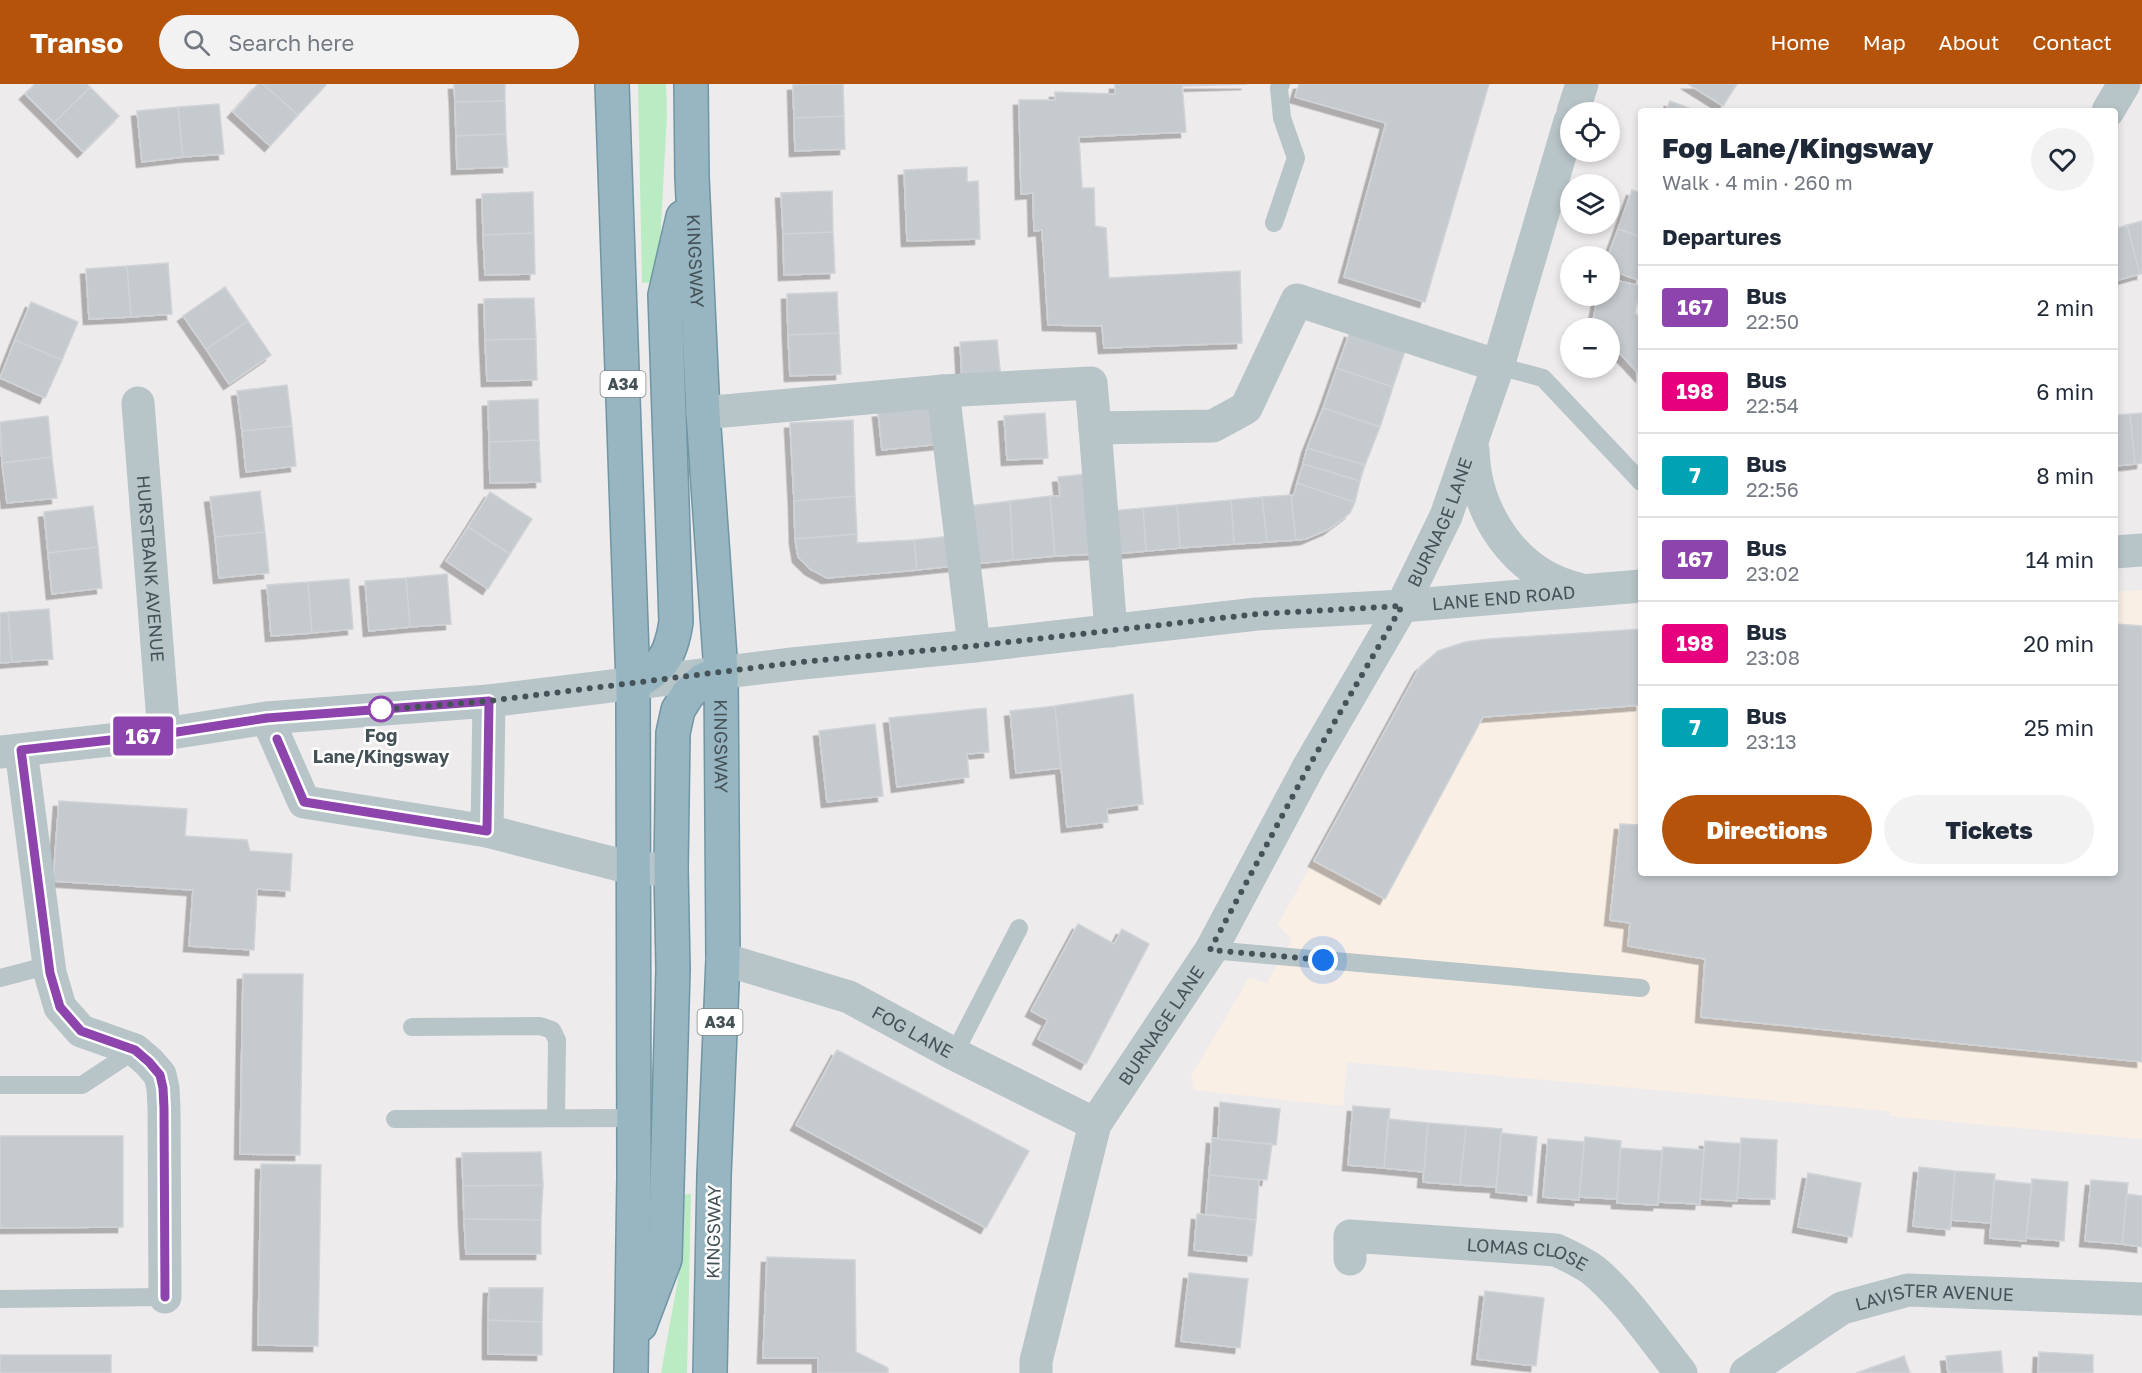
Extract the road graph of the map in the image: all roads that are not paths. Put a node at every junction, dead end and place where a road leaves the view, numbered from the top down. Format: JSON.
{"nodes":[{"id":1,"x":612,"y":84,"type":"edge"},
{"id":2,"x":692,"y":84,"type":"edge"},
{"id":3,"x":1281,"y":84,"type":"edge"},
{"id":4,"x":2124,"y":84,"type":"edge"},
{"id":5,"x":2110,"y":108,"type":"edge"},
{"id":6,"x":1560,"y":155,"type":"edge"},
{"id":7,"x":692,"y":177,"type":"junction"},
{"id":8,"x":1274,"y":223,"type":"dead end"},
{"id":9,"x":1498,"y":366,"type":"junction"},
{"id":10,"x":943,"y":391,"type":"junction"},
{"id":11,"x":138,"y":403,"type":"dead end"},
{"id":12,"x":703,"y":413,"type":"junction"},
{"id":13,"x":1095,"y":428,"type":"junction"},
{"id":14,"x":1472,"y":442,"type":"junction"},
{"id":15,"x":1638,"y":479,"type":"edge"},
{"id":16,"x":2142,"y":550,"type":"edge"},
{"id":17,"x":2118,"y":552,"type":"edge"},
{"id":18,"x":1638,"y":586,"type":"edge"},
{"id":19,"x":1584,"y":591,"type":"junction"},
{"id":20,"x":1402,"y":606,"type":"junction"},
{"id":21,"x":1111,"y":631,"type":"junction"},
{"id":22,"x":974,"y":646,"type":"junction"},
{"id":23,"x":721,"y":672,"type":"junction"},
{"id":24,"x":633,"y":684,"type":"junction"},
{"id":25,"x":489,"y":701,"type":"junction"},
{"id":26,"x":267,"y":718,"type":"junction"},
{"id":27,"x":164,"y":734,"type":"junction"},
{"id":28,"x":10,"y":751,"type":"edge"},
{"id":29,"x":487,"y":831,"type":"junction"},
{"id":30,"x":635,"y":869,"type":"junction"},
{"id":31,"x":671,"y":869,"type":"junction"},
{"id":32,"x":1020,"y":928,"type":"dead end"},
{"id":33,"x":1210,"y":950,"type":"junction"},
{"id":34,"x":723,"y":959,"type":"junction"},
{"id":35,"x":50,"y":965,"type":"junction"},
{"id":36,"x":0,"y":978,"type":"edge"},
{"id":37,"x":1641,"y":988,"type":"dead end"},
{"id":38,"x":412,"y":1027,"type":"dead end"},
{"id":39,"x":135,"y":1050,"type":"junction"},
{"id":40,"x":954,"y":1054,"type":"junction"},
{"id":41,"x":0,"y":1085,"type":"edge"},
{"id":42,"x":556,"y":1118,"type":"junction"},
{"id":43,"x":634,"y":1118,"type":"junction"},
{"id":44,"x":395,"y":1119,"type":"dead end"},
{"id":45,"x":1095,"y":1124,"type":"junction"},
{"id":46,"x":667,"y":1176,"type":"junction"},
{"id":47,"x":714,"y":1176,"type":"junction"},
{"id":48,"x":1350,"y":1259,"type":"dead end"},
{"id":49,"x":165,"y":1297,"type":"joint"},
{"id":50,"x":0,"y":1299,"type":"edge"},
{"id":51,"x":2142,"y":1299,"type":"edge"},
{"id":52,"x":631,"y":1362,"type":"edge"},
{"id":53,"x":710,"y":1373,"type":"edge"},
{"id":54,"x":1036,"y":1373,"type":"edge"},
{"id":55,"x":1681,"y":1373,"type":"edge"},
{"id":56,"x":1746,"y":1373,"type":"edge"}],
"edges":[{"from":1,"to":24,"type":"highway","number":"A34"},
{"from":2,"to":7,"type":"highway","name":"KINGSWAY","number":"A34"},
{"from":3,"to":8,"type":"lane"},
{"from":4,"to":5,"type":"street"},
{"from":6,"to":9,"type":"street","name":"BURNAGE LANE"},
{"from":7,"to":12,"type":"highway","name":"KINGSWAY","number":"A34"},
{"from":7,"to":24,"type":"highway"},
{"from":9,"to":13,"type":"street"},
{"from":9,"to":14,"type":"street","name":"BURNAGE LANE"},
{"from":9,"to":15,"type":"lane"},
{"from":10,"to":12,"type":"street"},
{"from":10,"to":13,"type":"street"},
{"from":10,"to":22,"type":"street"},
{"from":11,"to":27,"type":"street","name":"HURSTBANK AVENUE"},
{"from":12,"to":23,"type":"highway","name":"KINGSWAY","number":"A34"},
{"from":13,"to":21,"type":"street"},
{"from":14,"to":19,"type":"street","name":"BURNAGE LANE"},
{"from":14,"to":20,"type":"street","name":"BURNAGE LANE"},
{"from":16,"to":17,"type":"street"},
{"from":18,"to":19,"type":"street","name":"LANE END ROAD"},
{"from":19,"to":20,"type":"street","name":"LANE END ROAD"},
{"from":20,"to":21,"type":"street","name":"LANE END ROAD"},
{"from":20,"to":33,"type":"street","name":"BURNAGE LANE"},
{"from":21,"to":22,"type":"street","name":"LANE END ROAD"},
{"from":22,"to":23,"type":"street","name":"LANE END ROAD"},
{"from":23,"to":24,"type":"street"},
{"from":23,"to":31,"type":"highway"},
{"from":23,"to":34,"type":"highway","name":"KINGSWAY","number":"A34"},
{"from":24,"to":25,"type":"street"},
{"from":24,"to":30,"type":"highway","number":"A34"},
{"from":25,"to":26,"type":"street"},
{"from":25,"to":29,"type":"street"},
{"from":26,"to":27,"type":"street"},
{"from":26,"to":29,"type":"street"},
{"from":27,"to":28,"type":"street"},
{"from":28,"to":35,"type":"street"},
{"from":29,"to":30,"type":"street"},
{"from":30,"to":31,"type":"street"},
{"from":30,"to":43,"type":"highway","number":"A34"},
{"from":31,"to":46,"type":"highway"},
{"from":32,"to":40,"type":"lane"},
{"from":33,"to":37,"type":"lane"},
{"from":33,"to":45,"type":"street","name":"BURNAGE LANE"},
{"from":34,"to":40,"type":"street","name":"FOG LANE"},
{"from":34,"to":47,"type":"highway","name":"KINGSWAY","number":"A34"},
{"from":35,"to":36,"type":"lane"},
{"from":35,"to":39,"type":"street"},
{"from":38,"to":42,"type":"lane"},
{"from":39,"to":41,"type":"lane"},
{"from":39,"to":49,"type":"street"},
{"from":40,"to":45,"type":"street","name":"FOG LANE"},
{"from":42,"to":43,"type":"lane"},
{"from":42,"to":44,"type":"lane"},
{"from":43,"to":52,"type":"highway","number":"A34"},
{"from":45,"to":54,"type":"street","name":"BURNAGE LANE"},
{"from":46,"to":47,"type":"highway"},
{"from":46,"to":52,"type":"highway"},
{"from":47,"to":53,"type":"highway","name":"KINGSWAY","number":"A34"},
{"from":48,"to":55,"type":"street","name":"LOMAS CLOSE"},
{"from":49,"to":50,"type":"lane"},
{"from":51,"to":56,"type":"street","name":"LAVISTER AVENUE"}]}
